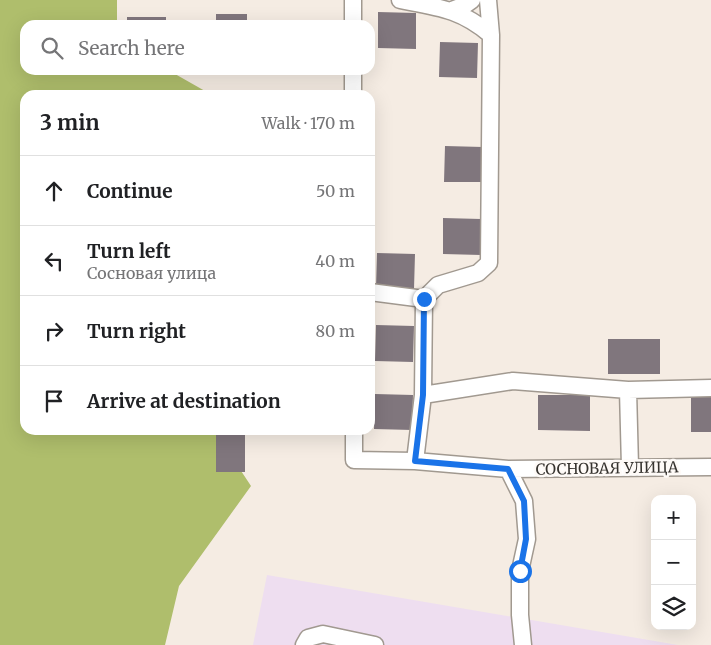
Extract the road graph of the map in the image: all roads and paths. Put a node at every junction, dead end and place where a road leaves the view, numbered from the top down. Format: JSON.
{"nodes":[{"id":1,"x":353,"y":0,"type":"edge"},
{"id":2,"x":400,"y":0,"type":"edge"},
{"id":3,"x":472,"y":0,"type":"edge"},
{"id":4,"x":488,"y":0,"type":"edge"},
{"id":5,"x":432,"y":3,"type":"edge"},
{"id":6,"x":452,"y":10,"type":"junction"},
{"id":7,"x":353,"y":20,"type":"edge"},
{"id":8,"x":491,"y":35,"type":"junction"},
{"id":9,"x":353,"y":75,"type":"edge"},
{"id":10,"x":353,"y":90,"type":"edge"},
{"id":11,"x":375,"y":293,"type":"edge"},
{"id":12,"x":424,"y":299,"type":"junction"},
{"id":13,"x":711,"y":388,"type":"edge"},
{"id":14,"x":628,"y":390,"type":"junction"},
{"id":15,"x":423,"y":395,"type":"junction"},
{"id":16,"x":354,"y":435,"type":"edge"},
{"id":17,"x":415,"y":461,"type":"junction"},
{"id":18,"x":630,"y":467,"type":"junction"},
{"id":19,"x":711,"y":467,"type":"edge"},
{"id":20,"x":508,"y":469,"type":"junction"},
{"id":21,"x":304,"y":645,"type":"edge"},
{"id":22,"x":375,"y":645,"type":"edge"},
{"id":23,"x":523,"y":645,"type":"edge"}],
"edges":[{"from":1,"to":7,"type":"street"},
{"from":2,"to":5,"type":"street"},
{"from":3,"to":6,"type":"street"},
{"from":4,"to":8,"type":"street"},
{"from":5,"to":6,"type":"street"},
{"from":6,"to":8,"type":"street"},
{"from":8,"to":12,"type":"street"},
{"from":9,"to":10,"type":"street"},
{"from":11,"to":12,"type":"street"},
{"from":12,"to":15,"type":"street"},
{"from":13,"to":14,"type":"street"},
{"from":14,"to":15,"type":"street"},
{"from":14,"to":18,"type":"street"},
{"from":15,"to":17,"type":"street"},
{"from":16,"to":17,"type":"street","name":"СОСНОВАЯ УЛИЦА"},
{"from":17,"to":20,"type":"street","name":"СОСНОВАЯ УЛИЦА"},
{"from":18,"to":19,"type":"street","name":"СОСНОВАЯ УЛИЦА"},
{"from":18,"to":20,"type":"street","name":"СОСНОВАЯ УЛИЦА"},
{"from":20,"to":23,"type":"street"},
{"from":21,"to":22,"type":"street"}]}
